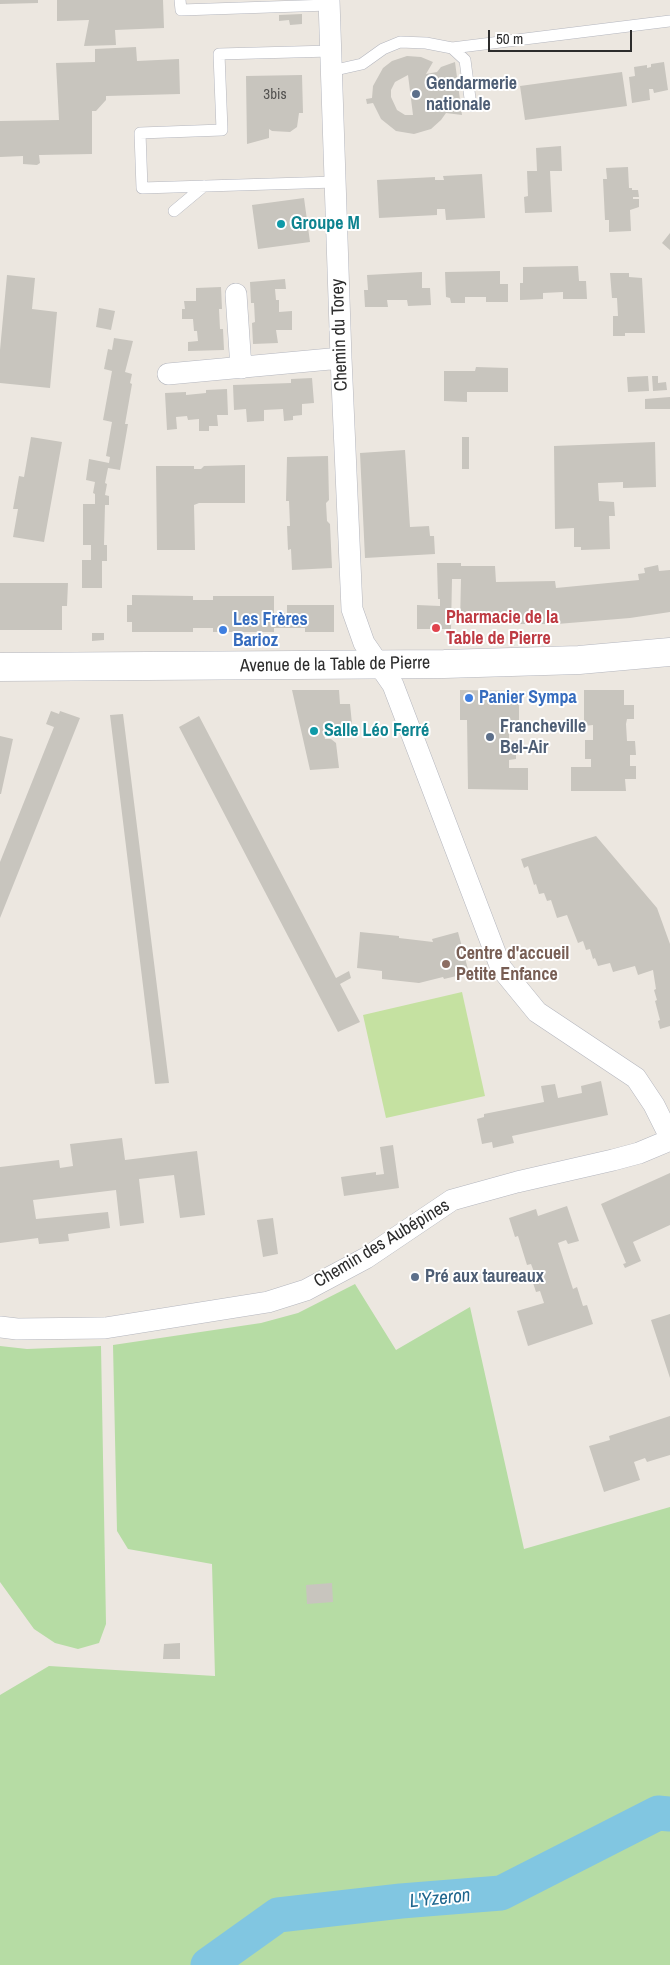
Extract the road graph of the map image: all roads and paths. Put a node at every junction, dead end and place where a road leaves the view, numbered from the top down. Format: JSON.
{"nodes":[{"id":1,"x":180,"y":0,"type":"edge"},
{"id":2,"x":329,"y":3,"type":"edge"},
{"id":3,"x":670,"y":21,"type":"edge"},
{"id":4,"x":452,"y":48,"type":"junction"},
{"id":5,"x":331,"y":61,"type":"junction"},
{"id":6,"x":471,"y":106,"type":"dead end"},
{"id":7,"x":335,"y":182,"type":"junction"},
{"id":8,"x":204,"y":186,"type":"junction"},
{"id":9,"x":174,"y":211,"type":"dead end"},
{"id":10,"x":236,"y":294,"type":"dead end"},
{"id":11,"x":341,"y":358,"type":"junction"},
{"id":12,"x":241,"y":368,"type":"junction"},
{"id":13,"x":168,"y":374,"type":"dead end"},
{"id":14,"x":670,"y":652,"type":"edge"},
{"id":15,"x":378,"y":664,"type":"junction"},
{"id":16,"x":0,"y":667,"type":"edge"},
{"id":17,"x":670,"y":1138,"type":"edge"},
{"id":18,"x":0,"y":1327,"type":"edge"}],
"edges":[{"from":1,"to":2,"type":"lane"},
{"from":2,"to":5,"type":"street","name":"Chemin du Torey"},
{"from":3,"to":4,"type":"lane"},
{"from":4,"to":5,"type":"lane"},
{"from":4,"to":6,"type":"lane"},
{"from":5,"to":7,"type":"street","name":"Chemin du Torey"},
{"from":5,"to":8,"type":"lane"},
{"from":7,"to":8,"type":"lane"},
{"from":7,"to":11,"type":"street","name":"Chemin du Torey"},
{"from":8,"to":9,"type":"lane"},
{"from":10,"to":12,"type":"street"},
{"from":11,"to":12,"type":"street"},
{"from":11,"to":15,"type":"street","name":"Chemin du Torey"},
{"from":12,"to":13,"type":"street"},
{"from":14,"to":15,"type":"main road","name":"Avenue de la Table de Pierre"},
{"from":15,"to":16,"type":"main road","name":"Avenue de la Table de Pierre"},
{"from":15,"to":17,"type":"street","name":"Chemin du Torey"},
{"from":17,"to":18,"type":"street","name":"Chemin des Aubépines"}]}
